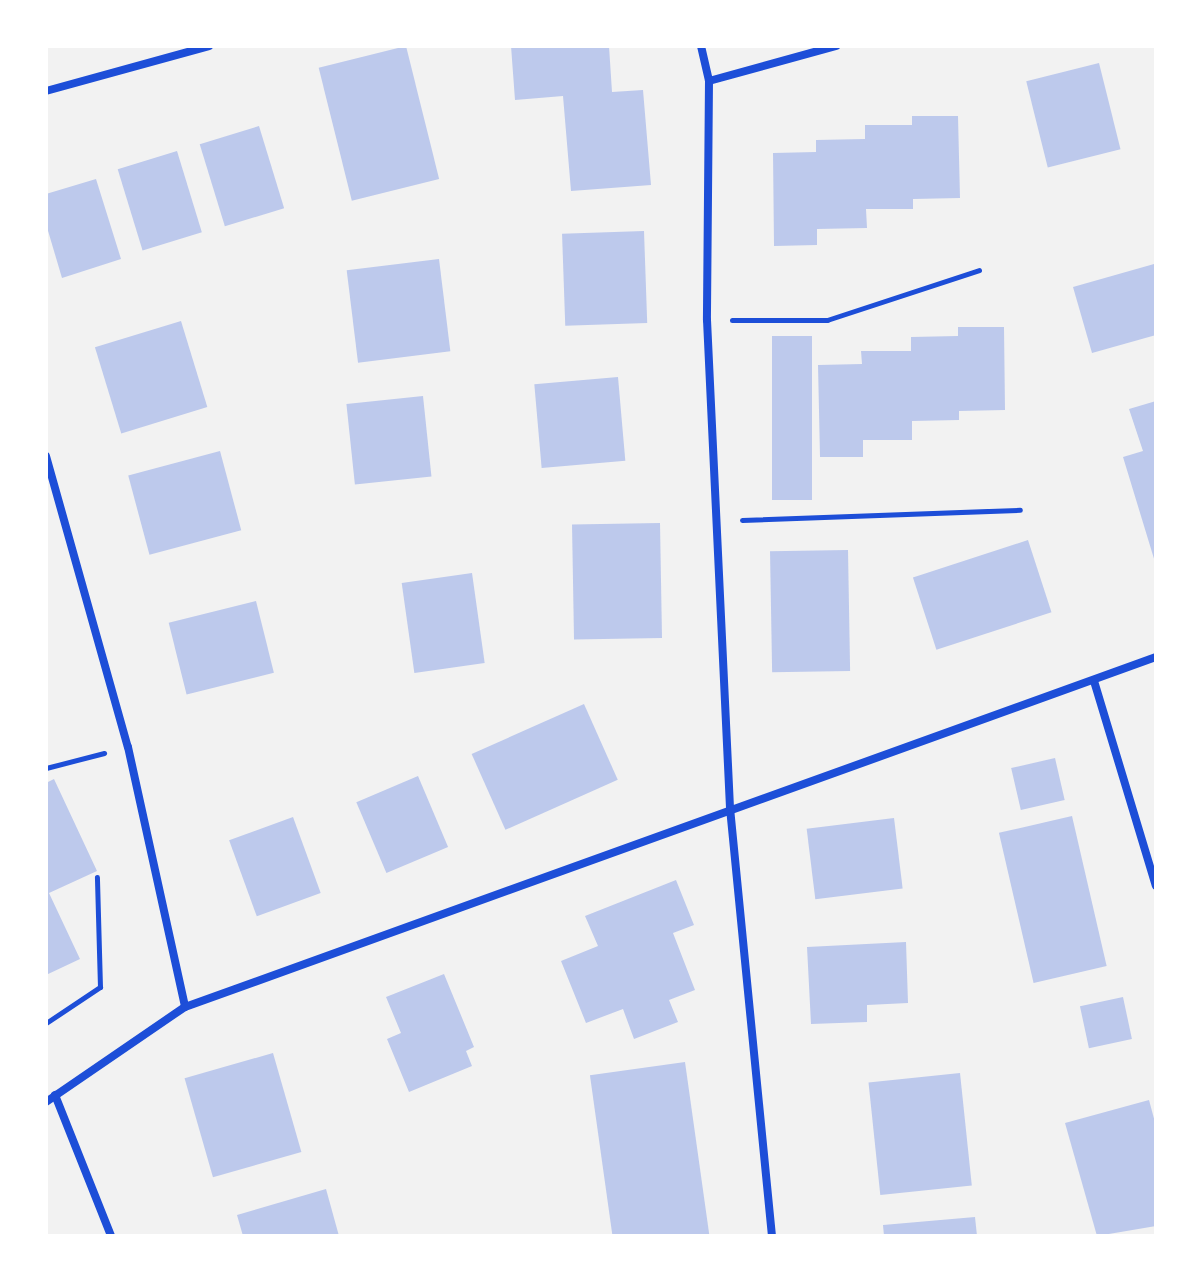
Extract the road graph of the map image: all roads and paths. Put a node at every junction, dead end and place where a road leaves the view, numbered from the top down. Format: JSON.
{"nodes":[{"id":1,"x":209,"y":46,"type":"edge"},
{"id":2,"x":701,"y":46,"type":"edge"},
{"id":3,"x":836,"y":46,"type":"edge"},
{"id":4,"x":709,"y":81,"type":"junction"},
{"id":5,"x":46,"y":91,"type":"edge"},
{"id":6,"x":979,"y":270,"type":"dead end"},
{"id":7,"x":707,"y":320,"type":"junction"},
{"id":8,"x":46,"y":456,"type":"edge"},
{"id":9,"x":1020,"y":510,"type":"dead end"},
{"id":10,"x":719,"y":521,"type":"junction"},
{"id":11,"x":1156,"y":657,"type":"edge"},
{"id":12,"x":1094,"y":681,"type":"junction"},
{"id":13,"x":128,"y":747,"type":"junction"},
{"id":14,"x":46,"y":768,"type":"edge"},
{"id":15,"x":730,"y":808,"type":"junction"},
{"id":16,"x":97,"y":877,"type":"dead end"},
{"id":17,"x":1156,"y":886,"type":"edge"},
{"id":18,"x":185,"y":1007,"type":"junction"},
{"id":19,"x":46,"y":1023,"type":"edge"},
{"id":20,"x":55,"y":1095,"type":"junction"},
{"id":21,"x":46,"y":1102,"type":"edge"},
{"id":22,"x":111,"y":1236,"type":"edge"},
{"id":23,"x":772,"y":1236,"type":"edge"}],
"edges":[{"from":1,"to":5,"type":"street"},
{"from":2,"to":4,"type":"street"},
{"from":3,"to":4,"type":"street"},
{"from":4,"to":7,"type":"street"},
{"from":6,"to":7,"type":"path"},
{"from":7,"to":10,"type":"street"},
{"from":8,"to":13,"type":"street"},
{"from":9,"to":10,"type":"path"},
{"from":10,"to":15,"type":"street"},
{"from":11,"to":12,"type":"street"},
{"from":12,"to":15,"type":"street"},
{"from":12,"to":17,"type":"street"},
{"from":13,"to":14,"type":"path"},
{"from":13,"to":18,"type":"street"},
{"from":15,"to":18,"type":"street"},
{"from":15,"to":23,"type":"street"},
{"from":16,"to":19,"type":"path"},
{"from":18,"to":20,"type":"street"},
{"from":20,"to":21,"type":"street"},
{"from":20,"to":22,"type":"street"}]}
